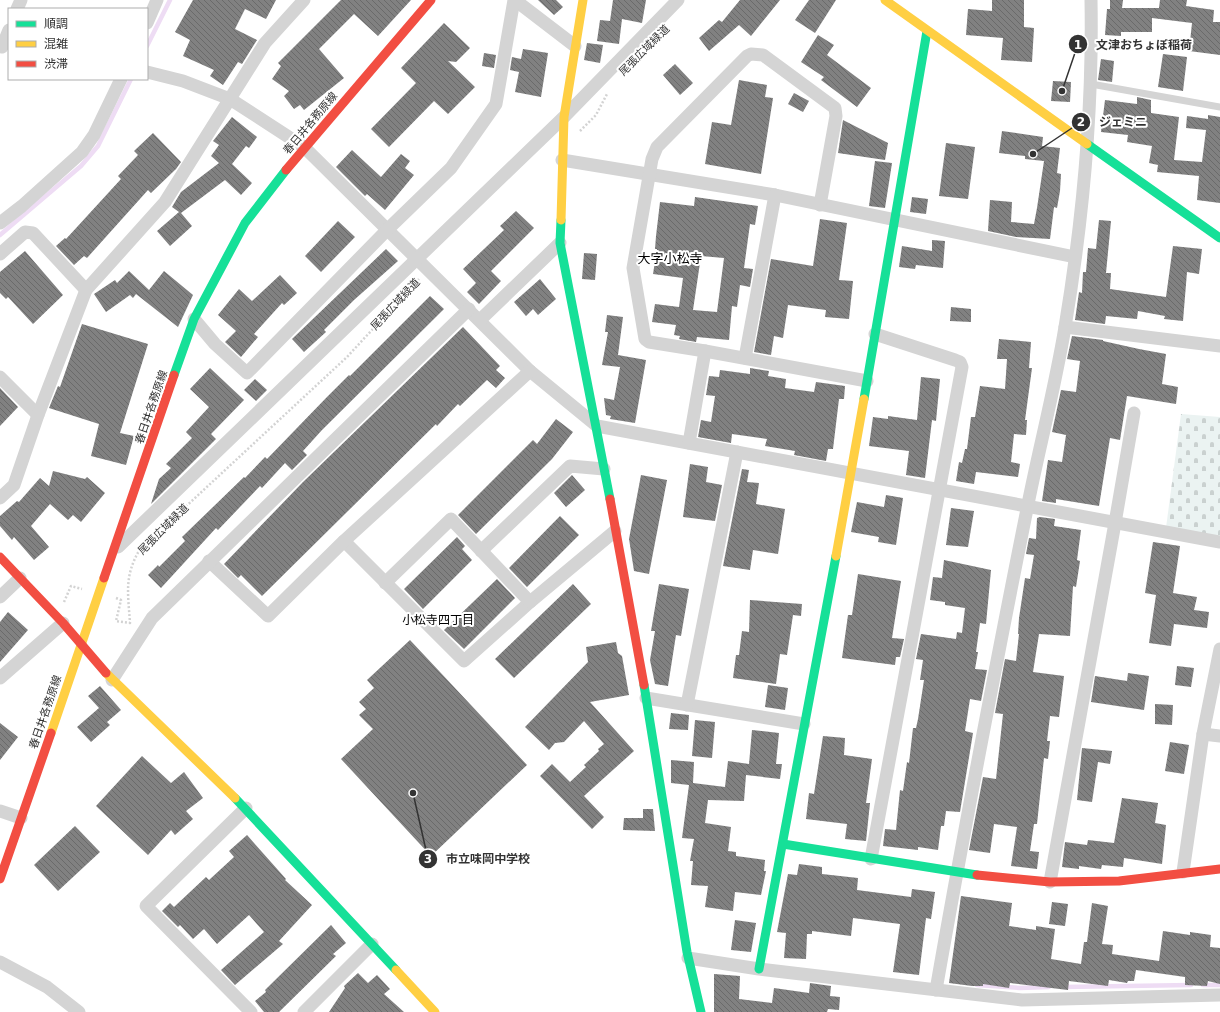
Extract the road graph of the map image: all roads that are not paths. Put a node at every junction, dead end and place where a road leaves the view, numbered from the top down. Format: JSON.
{"nodes":[{"id":1,"x":157,"y":0,"type":"edge"},
{"id":2,"x":304,"y":0,"type":"edge"},
{"id":3,"x":431,"y":0,"type":"edge"},
{"id":4,"x":515,"y":0,"type":"edge"},
{"id":5,"x":583,"y":0,"type":"edge"},
{"id":6,"x":678,"y":0,"type":"edge"},
{"id":7,"x":884,"y":0,"type":"edge"},
{"id":8,"x":1091,"y":0,"type":"edge"},
{"id":9,"x":148,"y":21,"type":"edge"},
{"id":10,"x":927,"y":30,"type":"junction"},
{"id":11,"x":8,"y":33,"type":"edge"},
{"id":12,"x":575,"y":46,"type":"junction"},
{"id":13,"x":4,"y":47,"type":"edge"},
{"id":14,"x":148,"y":72,"type":"edge"},
{"id":15,"x":121,"y":80,"type":"edge"},
{"id":16,"x":1091,"y":84,"type":"junction"},
{"id":17,"x":230,"y":99,"type":"junction"},
{"id":18,"x":1220,"y":107,"type":"edge"},
{"id":19,"x":564,"y":117,"type":"junction"},
{"id":20,"x":1088,"y":144,"type":"junction"},
{"id":21,"x":304,"y":147,"type":"junction"},
{"id":22,"x":562,"y":160,"type":"junction"},
{"id":23,"x":649,"y":173,"type":"junction"},
{"id":24,"x":775,"y":195,"type":"junction"},
{"id":25,"x":820,"y":205,"type":"junction"},
{"id":26,"x":894,"y":220,"type":"junction"},
{"id":27,"x":0,"y":222,"type":"edge"},
{"id":28,"x":387,"y":230,"type":"junction"},
{"id":29,"x":1220,"y":238,"type":"edge"},
{"id":30,"x":560,"y":243,"type":"junction"},
{"id":31,"x":0,"y":254,"type":"edge"},
{"id":32,"x":1075,"y":257,"type":"junction"},
{"id":33,"x":416,"y":258,"type":"junction"},
{"id":34,"x":86,"y":290,"type":"junction"},
{"id":35,"x":469,"y":309,"type":"junction"},
{"id":36,"x":194,"y":319,"type":"junction"},
{"id":37,"x":480,"y":320,"type":"junction"},
{"id":38,"x":1065,"y":327,"type":"junction"},
{"id":39,"x":875,"y":334,"type":"junction"},
{"id":40,"x":1220,"y":346,"type":"edge"},
{"id":41,"x":705,"y":351,"type":"junction"},
{"id":42,"x":745,"y":358,"type":"junction"},
{"id":43,"x":530,"y":371,"type":"junction"},
{"id":44,"x":0,"y":377,"type":"edge"},
{"id":45,"x":867,"y":381,"type":"junction"},
{"id":46,"x":1134,"y":413,"type":"dead end"},
{"id":47,"x":38,"y":415,"type":"junction"},
{"id":48,"x":597,"y":426,"type":"junction"},
{"id":49,"x":689,"y":443,"type":"junction"},
{"id":50,"x":737,"y":452,"type":"junction"},
{"id":51,"x":604,"y":470,"type":"junction"},
{"id":52,"x":851,"y":474,"type":"junction"},
{"id":53,"x":940,"y":489,"type":"junction"},
{"id":54,"x":0,"y":498,"type":"edge"},
{"id":55,"x":1028,"y":506,"type":"junction"},
{"id":56,"x":1115,"y":523,"type":"junction"},
{"id":57,"x":615,"y":531,"type":"junction"},
{"id":58,"x":344,"y":541,"type":"junction"},
{"id":59,"x":1220,"y":542,"type":"edge"},
{"id":60,"x":115,"y":550,"type":"junction"},
{"id":61,"x":481,"y":551,"type":"junction"},
{"id":62,"x":0,"y":557,"type":"edge"},
{"id":63,"x":209,"y":561,"type":"junction"},
{"id":64,"x":20,"y":578,"type":"junction"},
{"id":65,"x":385,"y":583,"type":"junction"},
{"id":66,"x":0,"y":597,"type":"edge"},
{"id":67,"x":530,"y":602,"type":"junction"},
{"id":68,"x":63,"y":623,"type":"junction"},
{"id":69,"x":81,"y":645,"type":"junction"},
{"id":70,"x":1220,"y":649,"type":"edge"},
{"id":71,"x":0,"y":678,"type":"edge"},
{"id":72,"x":112,"y":680,"type":"junction"},
{"id":73,"x":646,"y":698,"type":"junction"},
{"id":74,"x":687,"y":705,"type":"junction"},
{"id":75,"x":804,"y":724,"type":"junction"},
{"id":76,"x":1203,"y":734,"type":"junction"},
{"id":77,"x":1220,"y":736,"type":"edge"},
{"id":78,"x":246,"y":808,"type":"junction"},
{"id":79,"x":0,"y":811,"type":"edge"},
{"id":80,"x":20,"y":818,"type":"junction"},
{"id":81,"x":783,"y":844,"type":"junction"},
{"id":82,"x":871,"y":860,"type":"junction"},
{"id":83,"x":1220,"y":869,"type":"edge"},
{"id":84,"x":1182,"y":872,"type":"junction"},
{"id":85,"x":957,"y":874,"type":"junction"},
{"id":86,"x":0,"y":879,"type":"edge"},
{"id":87,"x":1050,"y":882,"type":"junction"},
{"id":88,"x":372,"y":944,"type":"junction"},
{"id":89,"x":688,"y":958,"type":"junction"},
{"id":90,"x":0,"y":962,"type":"edge"},
{"id":91,"x":759,"y":969,"type":"junction"},
{"id":92,"x":936,"y":990,"type":"junction"},
{"id":93,"x":1220,"y":995,"type":"edge"},
{"id":94,"x":79,"y":1012,"type":"edge"},
{"id":95,"x":251,"y":1012,"type":"edge"},
{"id":96,"x":304,"y":1012,"type":"edge"},
{"id":97,"x":435,"y":1012,"type":"edge"},
{"id":98,"x":701,"y":1012,"type":"edge"}],
"edges":[{"from":1,"to":9,"type":"street"},
{"from":2,"to":17,"type":"street"},
{"from":3,"to":21,"type":"street","name":"春日井各務原線"},
{"from":4,"to":12,"type":"street"},
{"from":4,"to":28,"type":"street"},
{"from":5,"to":12,"type":"street"},
{"from":6,"to":19,"type":"street"},
{"from":7,"to":10,"type":"street"},
{"from":8,"to":16,"type":"street"},
{"from":10,"to":20,"type":"street"},
{"from":10,"to":26,"type":"street"},
{"from":11,"to":13,"type":"street"},
{"from":12,"to":19,"type":"street"},
{"from":14,"to":17,"type":"street"},
{"from":15,"to":27,"type":"street"},
{"from":16,"to":18,"type":"lane"},
{"from":16,"to":20,"type":"street"},
{"from":17,"to":21,"type":"street"},
{"from":17,"to":34,"type":"street"},
{"from":19,"to":22,"type":"street"},
{"from":19,"to":33,"type":"street"},
{"from":20,"to":29,"type":"street"},
{"from":20,"to":32,"type":"street"},
{"from":21,"to":28,"type":"street"},
{"from":21,"to":36,"type":"street","name":"春日井各務原線"},
{"from":22,"to":23,"type":"street"},
{"from":22,"to":30,"type":"street"},
{"from":23,"to":24,"type":"street"},
{"from":23,"to":25,"type":"street"},
{"from":23,"to":41,"type":"street"},
{"from":24,"to":25,"type":"street"},
{"from":24,"to":42,"type":"street"},
{"from":25,"to":26,"type":"street"},
{"from":26,"to":32,"type":"street"},
{"from":26,"to":39,"type":"street"},
{"from":28,"to":33,"type":"street"},
{"from":28,"to":36,"type":"street"},
{"from":30,"to":37,"type":"street"},
{"from":30,"to":48,"type":"street"},
{"from":31,"to":34,"type":"street"},
{"from":32,"to":38,"type":"street"},
{"from":33,"to":35,"type":"street"},
{"from":33,"to":60,"type":"street"},
{"from":34,"to":47,"type":"street"},
{"from":35,"to":37,"type":"street"},
{"from":35,"to":63,"type":"street"},
{"from":36,"to":60,"type":"street","name":"春日井各務原線"},
{"from":37,"to":43,"type":"street"},
{"from":38,"to":40,"type":"street"},
{"from":38,"to":55,"type":"street"},
{"from":39,"to":45,"type":"street"},
{"from":39,"to":53,"type":"street"},
{"from":41,"to":42,"type":"street"},
{"from":41,"to":49,"type":"street"},
{"from":42,"to":45,"type":"street"},
{"from":43,"to":48,"type":"street"},
{"from":43,"to":58,"type":"street"},
{"from":44,"to":47,"type":"street"},
{"from":45,"to":52,"type":"street"},
{"from":46,"to":56,"type":"street"},
{"from":47,"to":54,"type":"street"},
{"from":48,"to":49,"type":"street"},
{"from":48,"to":51,"type":"street"},
{"from":49,"to":50,"type":"street"},
{"from":50,"to":52,"type":"street"},
{"from":50,"to":74,"type":"street"},
{"from":51,"to":57,"type":"street"},
{"from":51,"to":61,"type":"street"},
{"from":52,"to":53,"type":"street"},
{"from":52,"to":75,"type":"street"},
{"from":53,"to":55,"type":"street"},
{"from":53,"to":82,"type":"street"},
{"from":55,"to":56,"type":"street"},
{"from":55,"to":85,"type":"street"},
{"from":56,"to":59,"type":"street"},
{"from":56,"to":87,"type":"street"},
{"from":57,"to":67,"type":"street"},
{"from":57,"to":73,"type":"street"},
{"from":58,"to":63,"type":"street"},
{"from":58,"to":65,"type":"street"},
{"from":60,"to":69,"type":"street","name":"春日井各務原線"},
{"from":61,"to":65,"type":"street"},
{"from":61,"to":67,"type":"street"},
{"from":62,"to":64,"type":"street"},
{"from":63,"to":72,"type":"street"},
{"from":64,"to":66,"type":"street"},
{"from":64,"to":68,"type":"street"},
{"from":65,"to":67,"type":"street"},
{"from":68,"to":69,"type":"street"},
{"from":68,"to":71,"type":"street"},
{"from":69,"to":72,"type":"street"},
{"from":69,"to":80,"type":"street","name":"春日井各務原線"},
{"from":70,"to":76,"type":"street"},
{"from":72,"to":78,"type":"street"},
{"from":73,"to":74,"type":"street"},
{"from":73,"to":89,"type":"street"},
{"from":74,"to":75,"type":"street"},
{"from":75,"to":81,"type":"street"},
{"from":76,"to":77,"type":"street"},
{"from":76,"to":84,"type":"street"},
{"from":78,"to":88,"type":"street"},
{"from":78,"to":95,"type":"street"},
{"from":79,"to":80,"type":"street"},
{"from":80,"to":86,"type":"street","name":"春日井各務原線"},
{"from":81,"to":82,"type":"street"},
{"from":81,"to":91,"type":"street"},
{"from":82,"to":85,"type":"street"},
{"from":83,"to":84,"type":"street"},
{"from":84,"to":87,"type":"street"},
{"from":85,"to":87,"type":"street"},
{"from":85,"to":92,"type":"street"},
{"from":88,"to":96,"type":"street"},
{"from":88,"to":97,"type":"street"},
{"from":89,"to":91,"type":"street"},
{"from":89,"to":98,"type":"street"},
{"from":90,"to":94,"type":"street"},
{"from":91,"to":92,"type":"street"},
{"from":92,"to":93,"type":"street"}]}
